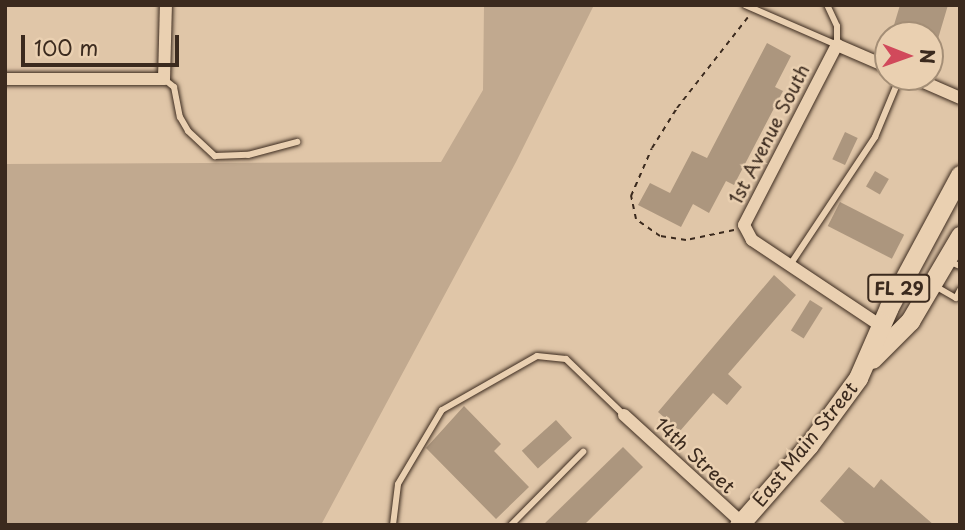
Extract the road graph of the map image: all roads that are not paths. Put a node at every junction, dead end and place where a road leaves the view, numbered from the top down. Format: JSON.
{"nodes":[{"id":1,"x":166,"y":5,"type":"edge"},
{"id":2,"x":745,"y":5,"type":"edge"},
{"id":3,"x":827,"y":5,"type":"edge"},
{"id":4,"x":836,"y":45,"type":"junction"},
{"id":5,"x":874,"y":61,"type":"edge"},
{"id":6,"x":5,"y":79,"type":"edge"},
{"id":7,"x":164,"y":79,"type":"junction"},
{"id":8,"x":894,"y":91,"type":"edge"},
{"id":9,"x":297,"y":142,"type":"dead end"},
{"id":10,"x":960,"y":175,"type":"edge"},
{"id":11,"x":960,"y":236,"type":"edge"},
{"id":12,"x":953,"y":263,"type":"edge"},
{"id":13,"x":790,"y":265,"type":"junction"},
{"id":14,"x":932,"y":285,"type":"junction"},
{"id":15,"x":960,"y":290,"type":"edge"},
{"id":16,"x":889,"y":331,"type":"junction"},
{"id":17,"x":624,"y":415,"type":"joint"},
{"id":18,"x":583,"y":452,"type":"dead end"},
{"id":19,"x":740,"y":524,"type":"edge"},
{"id":20,"x":393,"y":525,"type":"edge"},
{"id":21,"x":511,"y":525,"type":"edge"}],
"edges":[{"from":1,"to":7,"type":"street"},
{"from":2,"to":4,"type":"lane"},
{"from":3,"to":4,"type":"lane"},
{"from":4,"to":5,"type":"street"},
{"from":4,"to":13,"type":"street","name":"1st Avenue South"},
{"from":6,"to":7,"type":"street"},
{"from":7,"to":9,"type":"lane"},
{"from":8,"to":13,"type":"lane"},
{"from":10,"to":16,"type":"highway","name":"East Main Street","number":"FL 29"},
{"from":11,"to":12,"type":"highway","name":"East Main Street","number":"FL 29"},
{"from":12,"to":14,"type":"highway","name":"East Main Street","number":"FL 29"},
{"from":13,"to":16,"type":"street"},
{"from":14,"to":15,"type":"lane"},
{"from":14,"to":16,"type":"highway","name":"East Main Street","number":"FL 29"},
{"from":16,"to":19,"type":"highway","name":"East Main Street","number":"FL 29"},
{"from":17,"to":19,"type":"street","name":"14th Street"},
{"from":17,"to":20,"type":"lane"},
{"from":18,"to":21,"type":"lane"}]}
